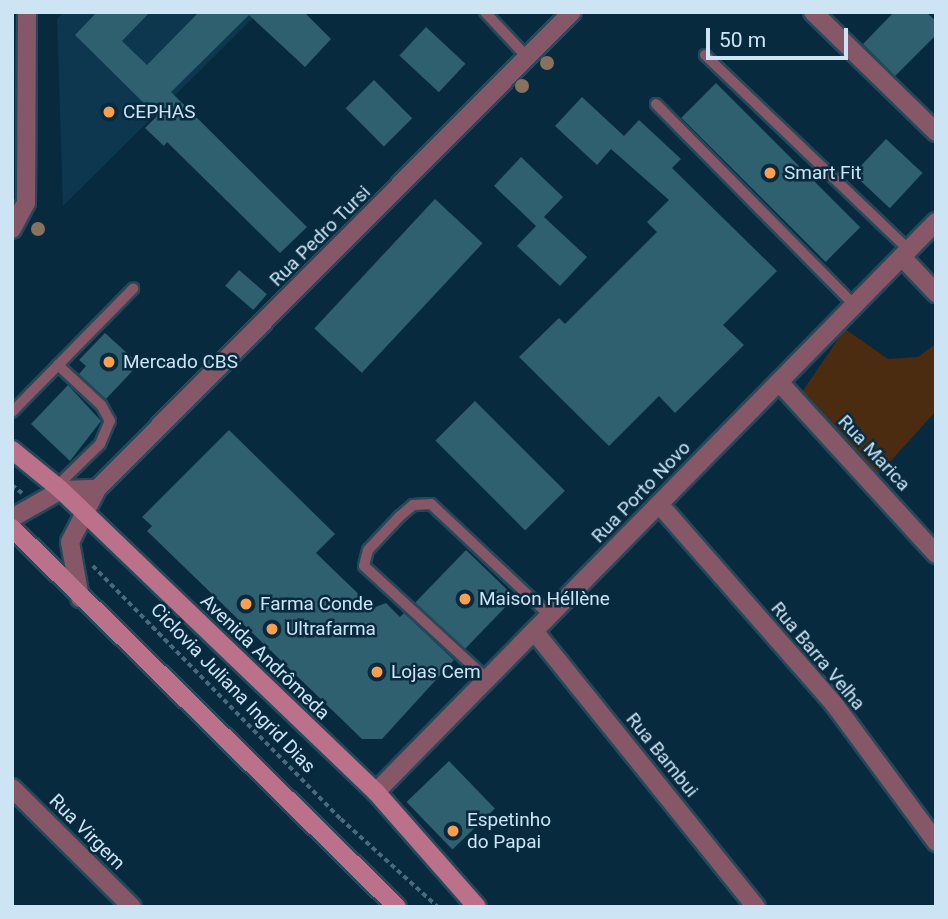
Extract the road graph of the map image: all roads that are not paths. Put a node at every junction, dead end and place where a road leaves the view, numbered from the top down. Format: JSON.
{"nodes":[{"id":1,"x":27,"y":12,"type":"edge"},
{"id":2,"x":485,"y":12,"type":"edge"},
{"id":3,"x":813,"y":12,"type":"edge"},
{"id":4,"x":565,"y":15,"type":"edge"},
{"id":5,"x":705,"y":55,"type":"dead end"},
{"id":6,"x":527,"y":57,"type":"junction"},
{"id":7,"x":656,"y":104,"type":"dead end"},
{"id":8,"x":936,"y":132,"type":"edge"},
{"id":9,"x":936,"y":222,"type":"edge"},
{"id":10,"x":12,"y":229,"type":"edge"},
{"id":11,"x":905,"y":253,"type":"junction"},
{"id":12,"x":133,"y":289,"type":"dead end"},
{"id":13,"x":936,"y":293,"type":"edge"},
{"id":14,"x":854,"y":305,"type":"junction"},
{"id":15,"x":58,"y":365,"type":"junction"},
{"id":16,"x":779,"y":382,"type":"junction"},
{"id":17,"x":12,"y":412,"type":"edge"},
{"id":18,"x":12,"y":450,"type":"edge"},
{"id":19,"x":59,"y":488,"type":"junction"},
{"id":20,"x":97,"y":489,"type":"junction"},
{"id":21,"x":659,"y":504,"type":"junction"},
{"id":22,"x":85,"y":513,"type":"junction"},
{"id":23,"x":12,"y":518,"type":"edge"},
{"id":24,"x":12,"y":528,"type":"edge"},
{"id":25,"x":936,"y":554,"type":"edge"},
{"id":26,"x":80,"y":598,"type":"junction"},
{"id":27,"x":550,"y":615,"type":"junction"},
{"id":28,"x":534,"y":631,"type":"junction"},
{"id":29,"x":487,"y":679,"type":"junction"},
{"id":30,"x":12,"y":788,"type":"edge"},
{"id":31,"x":376,"y":792,"type":"junction"},
{"id":32,"x":936,"y":842,"type":"edge"},
{"id":33,"x":132,"y":907,"type":"edge"},
{"id":34,"x":397,"y":907,"type":"edge"},
{"id":35,"x":477,"y":907,"type":"edge"},
{"id":36,"x":756,"y":907,"type":"edge"}],
"edges":[{"from":1,"to":10,"type":"street"},
{"from":2,"to":6,"type":"lane"},
{"from":3,"to":8,"type":"street"},
{"from":4,"to":6,"type":"street","name":"Rua Pedro Tursi"},
{"from":5,"to":11,"type":"lane"},
{"from":6,"to":20,"type":"street","name":"Rua Pedro Tursi"},
{"from":7,"to":14,"type":"lane"},
{"from":9,"to":11,"type":"street","name":"Rua Porto Novo"},
{"from":11,"to":13,"type":"street"},
{"from":11,"to":14,"type":"street","name":"Rua Porto Novo"},
{"from":12,"to":15,"type":"lane"},
{"from":14,"to":16,"type":"street","name":"Rua Porto Novo"},
{"from":15,"to":17,"type":"lane"},
{"from":15,"to":19,"type":"lane"},
{"from":16,"to":21,"type":"street","name":"Rua Porto Novo"},
{"from":16,"to":25,"type":"street","name":"Rua Marica"},
{"from":18,"to":19,"type":"main road","name":"Avenida Andrômeda"},
{"from":19,"to":20,"type":"street"},
{"from":19,"to":22,"type":"main road","name":"Avenida Andrômeda"},
{"from":19,"to":23,"type":"street"},
{"from":20,"to":22,"type":"street","name":"Rua Pedro Tursi"},
{"from":21,"to":27,"type":"street","name":"Rua Porto Novo"},
{"from":21,"to":32,"type":"street","name":"Rua Barra Velha"},
{"from":22,"to":26,"type":"street","name":"Rua Pedro Tursi"},
{"from":22,"to":31,"type":"main road","name":"Avenida Andrômeda"},
{"from":24,"to":26,"type":"main road"},
{"from":26,"to":34,"type":"main road"},
{"from":27,"to":28,"type":"street","name":"Rua Porto Novo"},
{"from":27,"to":29,"type":"lane"},
{"from":28,"to":29,"type":"street","name":"Rua Porto Novo"},
{"from":28,"to":36,"type":"street","name":"Rua Bambui"},
{"from":29,"to":31,"type":"street","name":"Rua Porto Novo"},
{"from":30,"to":33,"type":"street","name":"Rua Virgem"},
{"from":31,"to":35,"type":"main road","name":"Avenida Andrômeda"}]}
